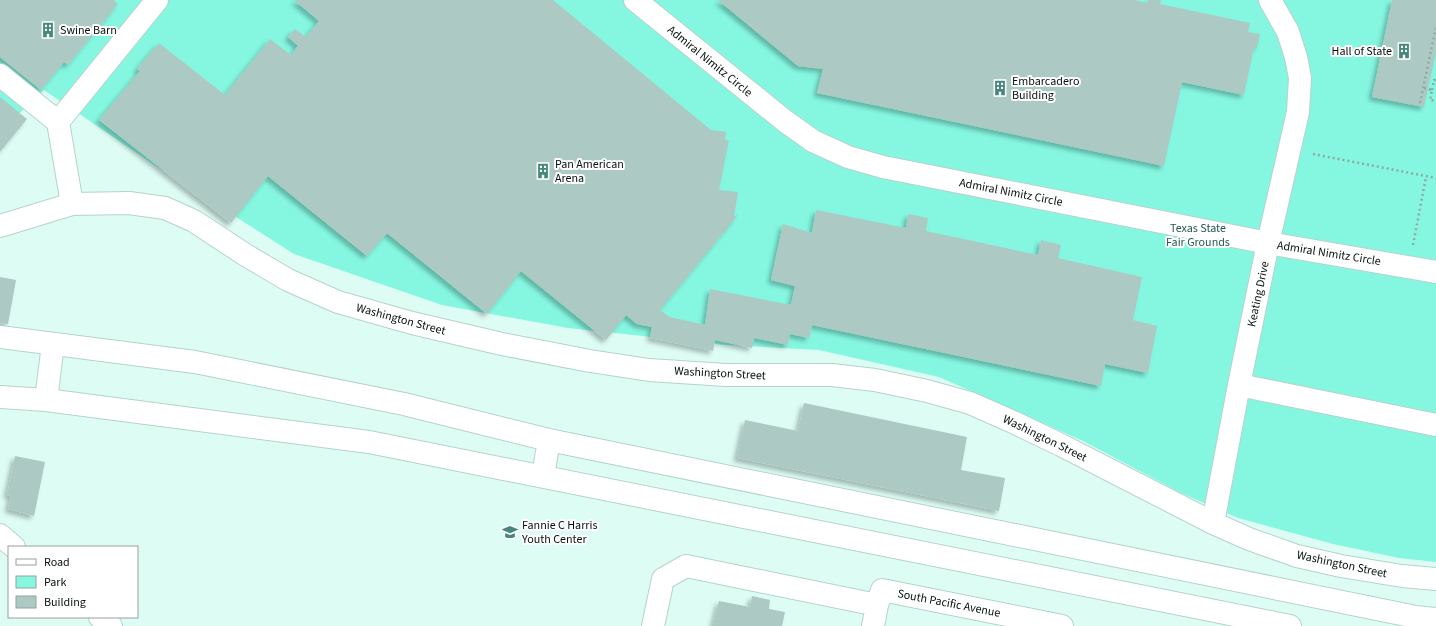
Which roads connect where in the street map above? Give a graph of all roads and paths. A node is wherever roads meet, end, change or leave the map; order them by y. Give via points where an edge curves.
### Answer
1 (157, 0) edge
2 (635, 0) edge
3 (1270, 0) edge
4 (1436, 27) edge
5 (0, 75) edge
6 (1436, 80) edge
7 (1423, 88) junction
8 (1432, 90) junction
9 (1420, 102) dead end
10 (1436, 102) edge
11 (58, 122) junction
12 (1290, 149) junction
13 (1426, 176) junction
14 (1436, 178) edge
15 (72, 204) junction
16 (0, 226) edge
17 (1268, 243) junction
18 (1409, 267) junction
19 (1436, 272) edge
20 (0, 337) edge
21 (53, 344) junction
22 (1239, 386) junction
23 (0, 398) edge
24 (46, 400) junction
25 (1436, 425) edge
26 (550, 440) junction
27 (544, 476) junction
28 (1214, 523) junction
29 (0, 535) edge
30 (13, 546) edge
31 (1436, 579) edge
32 (879, 597) junction
33 (101, 618) edge
34 (1436, 619) edge
35 (111, 626) edge
36 (653, 626) edge
37 (873, 626) edge
38 (1062, 626) edge
39 (1290, 626) edge

1 - 11 street
2 - 17 street, Admiral Nimitz Circle via 785,122 813,141 848,157 883,167
3 - 12 street, Keating Drive via 1288,32 1300,78 1298,112
4 - 7 path
5 - 11 street
6 - 8 path
7 - 8 path
7 - 9 path
8 - 10 path via 1430,100
11 - 15 street
12 - 13 path
12 - 17 street, Keating Drive
13 - 14 path
13 - 18 path
15 - 16 street, Washington Street
15 - 28 street, Washington Street via 129,203 165,208 194,221 288,280 338,302 502,344 649,370 726,375 832,376 875,380 970,403 1061,445
17 - 18 street, Admiral Nimitz Circle
17 - 22 street, Keating Drive
18 - 19 street, Admiral Nimitz Circle
20 - 21 street
21 - 24 street
21 - 26 street via 195,362 404,404
22 - 25 street
22 - 28 street, Keating Drive
23 - 24 street
24 - 27 street via 369,442
26 - 27 street
26 - 34 street via 1416,617
27 - 39 street
28 - 31 street, Washington Street via 1249,540 1297,556 1341,566
29 - 30 street
32 - 36 street, South Pacific Avenue via 686,566 663,579
32 - 37 street
32 - 38 street, South Pacific Avenue
33 - 35 street

